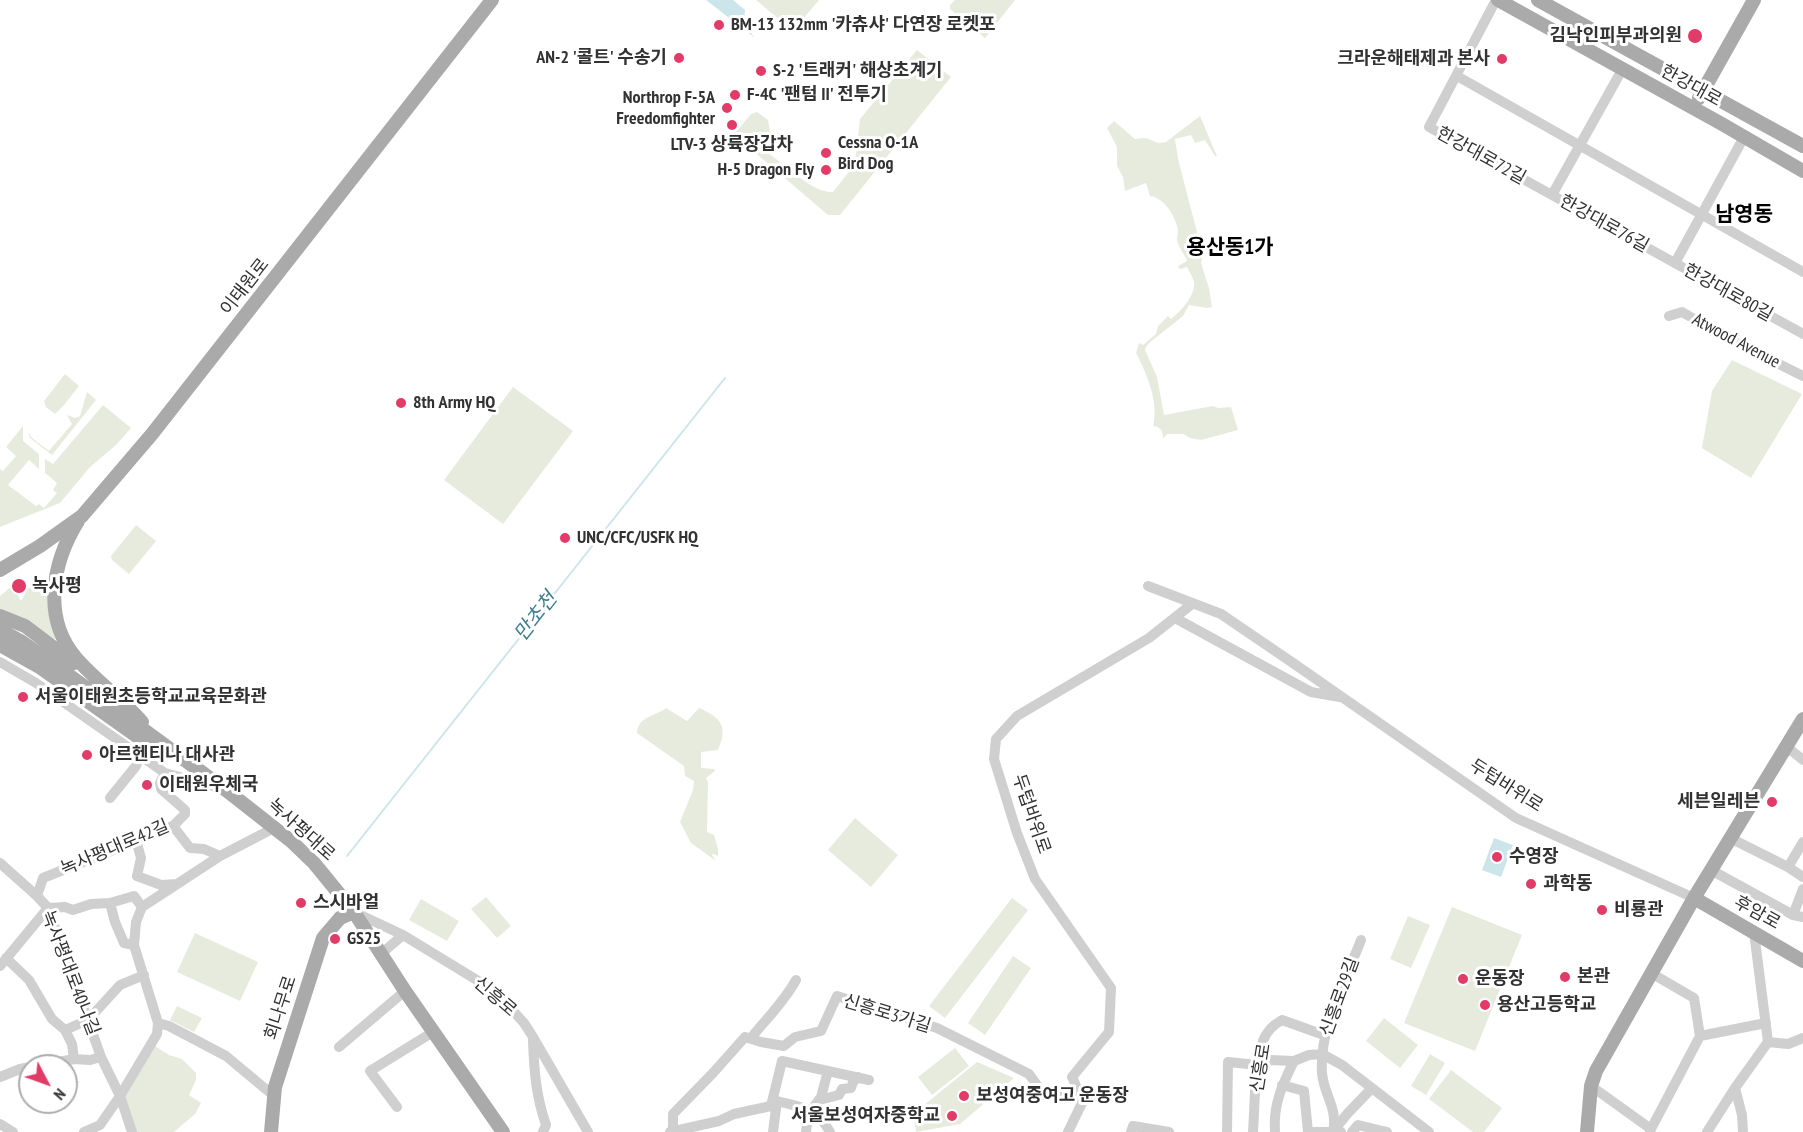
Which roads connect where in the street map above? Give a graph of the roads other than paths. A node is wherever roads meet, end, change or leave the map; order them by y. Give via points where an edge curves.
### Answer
1 (492, 0) edge
2 (1497, 0) edge
3 (1538, 0) edge
4 (1754, 0) edge
5 (1623, 68) junction
6 (1457, 76) junction
7 (1703, 91) junction
8 (1694, 108) junction
9 (1744, 137) junction
10 (1580, 145) junction
11 (1803, 146) edge
12 (1803, 171) edge
13 (1552, 195) junction
14 (1702, 215) junction
15 (1675, 263) junction
16 (1803, 272) edge
17 (1669, 316) dead end
18 (1802, 330) edge
19 (1803, 376) edge
20 (82, 516) junction
21 (0, 570) edge
22 (1148, 586) dead end
23 (1192, 604) junction
24 (0, 615) edge
25 (1175, 618) junction
26 (0, 630) edge
27 (0, 645) edge
28 (0, 662) edge
29 (1343, 698) junction
30 (127, 705) junction
31 (1803, 719) edge
32 (160, 741) junction
33 (1784, 750) junction
34 (140, 756) junction
35 (1803, 760) edge
36 (165, 772) junction
37 (226, 790) junction
38 (110, 798) dead end
39 (173, 825) junction
40 (274, 828) junction
41 (1730, 838) junction
42 (136, 840) junction
43 (1803, 842) edge
44 (220, 856) junction
45 (0, 862) edge
46 (1788, 867) junction
47 (1711, 870) junction
48 (1803, 877) edge
49 (177, 884) junction
50 (1803, 889) edge
51 (38, 896) junction
52 (1694, 898) junction
53 (110, 903) junction
54 (142, 907) junction
55 (48, 909) junction
56 (354, 912) junction
57 (1798, 916) edge
58 (1754, 932) junction
59 (403, 935) junction
60 (1361, 940) dead end
61 (134, 945) junction
62 (382, 953) junction
63 (1803, 961) edge
64 (3, 962) edge
65 (1651, 973) junction
66 (144, 975) junction
67 (796, 980) dead end
68 (405, 991) junction
69 (88, 1020) junction
70 (158, 1023) junction
71 (1766, 1023) junction
72 (65, 1030) junction
73 (433, 1032) junction
74 (1324, 1035) junction
75 (1700, 1036) junction
76 (533, 1037) junction
77 (751, 1038) junction
78 (1803, 1038) edge
79 (1768, 1042) junction
80 (784, 1046) junction
81 (339, 1047) dead end
82 (73, 1054) edge
83 (1322, 1054) junction
84 (101, 1058) junction
85 (78, 1059) edge
86 (782, 1061) junction
87 (1294, 1061) junction
88 (1258, 1065) junction
89 (18, 1070) edge
90 (828, 1071) junction
91 (0, 1077) edge
92 (1282, 1085) junction
93 (1591, 1086) junction
94 (1372, 1088) junction
95 (1735, 1088) junction
96 (120, 1096) junction
97 (274, 1096) junction
98 (819, 1100) junction
99 (1083, 1101) junction
100 (774, 1104) junction
101 (397, 1107) dead end
102 (812, 1111) junction
103 (0, 1124) edge
104 (719, 1126) edge
105 (1424, 1130) edge
106 (1651, 1130) edge
107 (671, 1131) edge
108 (13, 1132) edge
109 (84, 1132) edge
110 (132, 1132) edge
111 (271, 1132) edge
112 (503, 1132) edge
113 (543, 1132) edge
114 (588, 1132) edge
115 (773, 1132) edge
116 (806, 1132) edge
117 (830, 1132) edge
118 (1068, 1132) edge
119 (1131, 1132) edge
120 (1169, 1132) edge
121 (1227, 1132) edge
122 (1253, 1132) edge
123 (1275, 1132) edge
124 (1334, 1132) edge
125 (1341, 1132) edge
126 (1352, 1132) edge
127 (1387, 1132) edge
128 (1587, 1132) edge
129 (1707, 1132) edge
130 (1743, 1132) edge

1 - 20 main road, 이태원로 via 152,434
2 - 5 main road, 한강대로
2 - 6 street, 한강대로72길
3 - 7 main road, 한강대로
4 - 7 main road
5 - 8 main road, 한강대로
5 - 10 street, 한강대로76길
6 - 10 street
6 - 13 street, 한강대로72길 via 1429,127
7 - 8 main road
7 - 11 main road, 한강대로
8 - 9 main road, 한강대로
9 - 12 main road, 한강대로
9 - 14 street, 한강대로80길
10 - 13 street, 한강대로76길
10 - 14 street
13 - 15 street, 한강대로76길
14 - 15 street, 한강대로80길
14 - 16 street
15 - 18 street, 한강대로80길
17 - 19 street, Atwood Avenue via 1682,312
20 - 21 main road, 이태원로
20 - 30 main road via 59,560 54,593 57,622 77,659
22 - 23 street, 두텁바위로
23 - 25 street, 두텁바위로
23 - 29 street, 두텁바위로 via 1221,614
24 - 30 main road via 25,626
25 - 29 street via 1311,692
25 - 99 street, 두텁바위로 via 1149,638 1017,716 996,739 994,759 1035,879 1111,988 1109,1032 1072,1077
26 - 32 main road, 녹사평대로
27 - 32 main road via 41,668 138,737
28 - 34 street
29 - 52 street, 두텁바위로 via 1516,818
30 - 32 main road
31 - 33 main road
32 - 37 main road, 녹사평대로
33 - 35 street
33 - 41 main road
34 - 36 street
34 - 38 street
36 - 37 street
36 - 39 street, 녹사평대로42길 via 161,789 185,810
37 - 40 main road, 녹사평대로
39 - 42 street, 녹사평대로42길
39 - 44 street via 190,848
40 - 44 street
40 - 56 main road, 녹사평대로 via 314,863
41 - 46 street
41 - 47 main road
42 - 49 street via 141,858 137,876 161,885
42 - 51 street, 녹사평대로42길 via 43,878
43 - 46 street
44 - 49 street
45 - 51 street, 녹사평대로40나길
46 - 48 street
47 - 52 main road
47 - 57 street
49 - 54 street
50 - 57 street
51 - 55 street, 녹사평대로40나길
52 - 58 main road, 후암로
52 - 65 main road
53 - 54 street via 134,897
53 - 55 street via 73,910
53 - 61 street via 124,943
54 - 61 street
55 - 64 street
55 - 69 street, 녹사평대로40나길
56 - 59 street, 신흥로
56 - 62 main road, 녹사평대로
56 - 97 main road, 회나무로 via 340,918 323,938
58 - 63 main road, 후암로
58 - 71 street
59 - 62 street
59 - 76 street, 신흥로 via 485,985 505,1002
60 - 74 street, 신흥로29길
61 - 66 street
62 - 68 main road, 녹사평대로
64 - 72 street via 28,980 52,1018
65 - 75 street via 1694,998
65 - 93 main road
66 - 69 street via 120,985
66 - 70 street
67 - 77 street via 787,998
68 - 73 main road, 녹사평대로
68 - 81 street
69 - 72 street
69 - 84 street, 녹사평대로40나길
70 - 96 street via 156,1035
70 - 97 street via 226,1056
71 - 75 street
71 - 79 street
72 - 82 street
73 - 101 street via 370,1071
73 - 112 main road, 녹사평대로
74 - 83 street, 신흥로29길
74 - 88 street, 신흥로 via 1282,1020 1263,1040
75 - 106 street
76 - 113 street via 534,1075 546,1125
76 - 114 street, 신흥로
77 - 80 street
77 - 107 street via 745,1037 673,1114
78 - 79 street via 1788,1044
79 - 95 street
80 - 86 street
80 - 99 street, 신흥로3가길 via 795,1037 821,1031 837,996 937,1028 1029,1074 1044,1095 1067,1093
83 - 87 street, 신흥로
83 - 94 street
83 - 124 street, 신흥로29길 via 1322,1076 1335,1114
84 - 85 street
84 - 96 street, 녹사평대로40나길
86 - 90 street
86 - 100 street
87 - 88 street via 1270,1060
87 - 92 street, 신흥로
88 - 121 street via 1228,1062
88 - 122 street, 신흥로
89 - 91 street
90 - 98 street
90 - 98 street via 864,1079 842,1089 839,1095
92 - 123 street, 신흥로 via 1274,1114
92 - 124 street, 신흥로 via 1304,1091 1308,1132
93 - 106 street
93 - 128 main road
94 - 105 street
94 - 124 street
95 - 129 street
95 - 130 street
96 - 109 street via 100,1125
96 - 110 street, 녹사평대로40나길
97 - 111 main road, 회나무로
98 - 102 street
99 - 118 street
100 - 102 street
100 - 104 street via 734,1113
100 - 115 street
102 - 116 street
102 - 117 street via 823,1119
103 - 108 street
104 - 107 street
119 - 120 street via 1133,1126
124 - 125 street
126 - 127 street via 1358,1125

